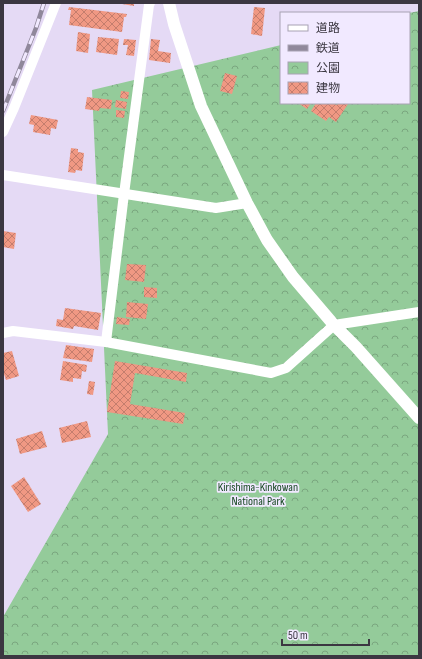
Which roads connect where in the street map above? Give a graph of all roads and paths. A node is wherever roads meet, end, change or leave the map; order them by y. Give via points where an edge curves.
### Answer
1 (56, 3) edge
2 (150, 3) edge
3 (170, 3) edge
4 (3, 132) edge
5 (3, 175) edge
6 (124, 194) junction
7 (247, 203) junction
8 (419, 312) edge
9 (334, 325) junction
10 (3, 333) edge
11 (106, 342) junction
12 (419, 418) edge

1 - 4 street
2 - 6 street
3 - 7 street via 174,24 201,106
5 - 6 street
6 - 7 street via 216,208
6 - 11 street
7 - 9 street via 288,271
8 - 9 street
9 - 11 street via 286,368 271,373
9 - 12 street
10 - 11 street via 13,331

